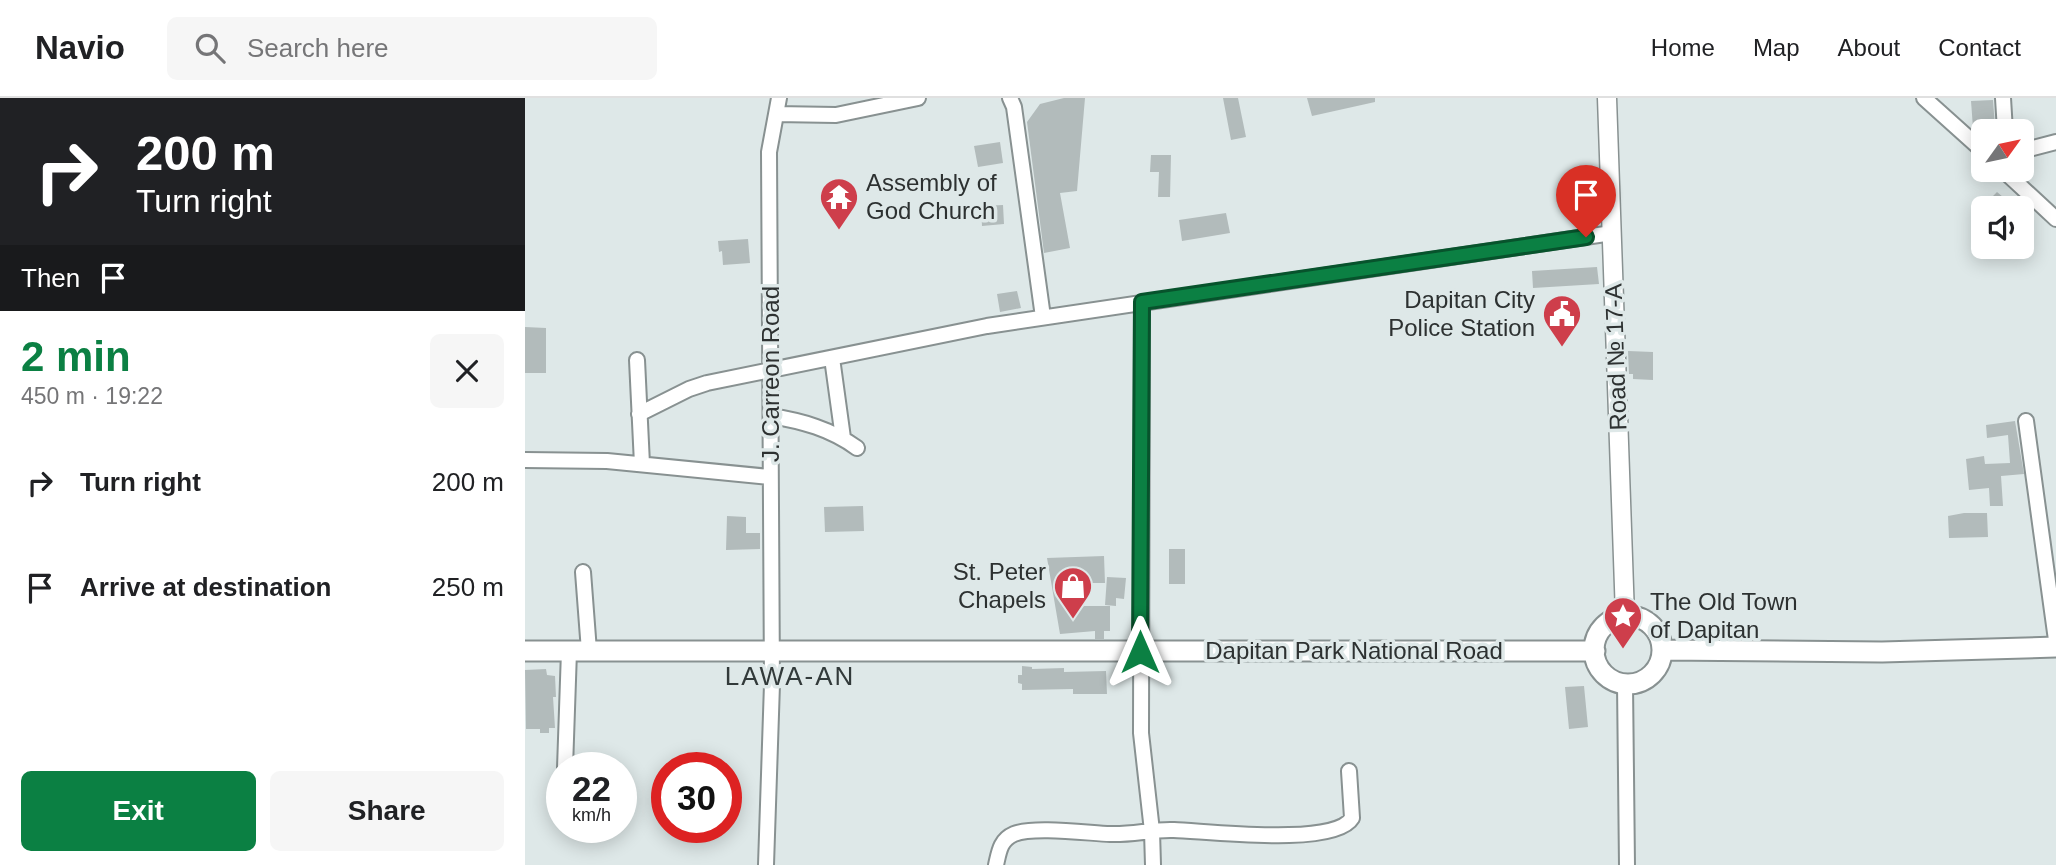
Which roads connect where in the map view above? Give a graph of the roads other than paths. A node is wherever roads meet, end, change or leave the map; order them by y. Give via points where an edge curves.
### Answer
1 (779, 98) edge
2 (918, 98) edge
3 (1010, 98) edge
4 (1607, 98) edge
5 (1924, 98) edge
6 (2003, 98) edge
7 (776, 114) junction
8 (2004, 119) edge
9 (1971, 140) edge
10 (2056, 142) edge
11 (2034, 148) edge
12 (2016, 182) edge
13 (2056, 219) edge
14 (1612, 233) junction
15 (1142, 302) junction
16 (1043, 317) junction
17 (832, 358) junction
18 (637, 360) dead end
19 (771, 371) junction
20 (639, 414) junction
21 (771, 416) junction
22 (2027, 421) dead end
23 (843, 438) junction
24 (857, 448) dead end
25 (525, 460) edge
26 (642, 464) junction
27 (771, 477) junction
28 (583, 572) dead end
29 (1625, 616) junction
30 (2056, 640) edge
31 (2056, 647) edge
32 (1662, 650) junction
33 (525, 651) edge
34 (579, 651) junction
35 (1595, 651) junction
36 (772, 652) junction
37 (1140, 652) junction
38 (1625, 684) junction
39 (567, 752) edge
40 (1349, 771) dead end
41 (1152, 831) junction
42 (766, 865) edge
43 (996, 865) edge
44 (1153, 865) edge
45 (1627, 865) edge

1 - 7 street, J. Carreon Road
2 - 7 street via 836,115
3 - 16 street
4 - 14 street, Road № 17-A
5 - 9 street
6 - 8 street
7 - 19 street, J. Carreon Road via 769,152
10 - 11 street
12 - 13 street
14 - 15 street
14 - 29 street, Road № 17-A
15 - 16 street
15 - 37 street
16 - 17 street
17 - 19 street
17 - 23 street
18 - 20 street
19 - 20 street via 689,388
19 - 21 street, J. Carreon Road
20 - 26 street
21 - 23 street via 804,422
21 - 27 street, J. Carreon Road
22 - 30 street
23 - 24 street
25 - 26 street
26 - 27 street
27 - 36 street, J. Carreon Road
28 - 34 street
29 - 32 main road via 1654,628
29 - 35 main road via 1601,630
31 - 32 main road via 1882,652
32 - 38 main road via 1654,672 1641,682
33 - 34 main road, Dapitan Park National Road
34 - 36 main road, Dapitan Park National Road
34 - 39 street
35 - 37 main road, Dapitan Park National Road
35 - 38 main road via 1604,673
36 - 37 main road, Dapitan Park National Road
36 - 42 street, J. Carreon Road
37 - 41 street via 1141,733
38 - 45 street
40 - 41 street via 1352,818 1342,828 1279,836
41 - 43 street via 1032,830 1012,835 1001,844
41 - 44 street

